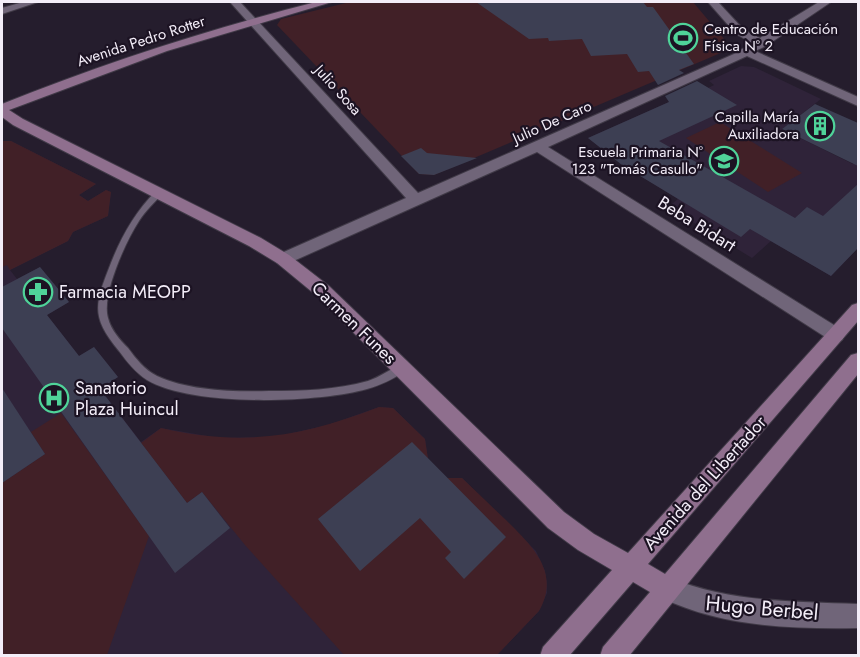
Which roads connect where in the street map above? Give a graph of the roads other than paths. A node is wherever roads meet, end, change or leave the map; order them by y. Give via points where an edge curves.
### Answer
1 (33, 2) edge
2 (235, 2) edge
3 (295, 2) edge
4 (327, 2) edge
5 (713, 2) edge
6 (826, 2) edge
7 (2, 11) edge
8 (250, 18) junction
9 (762, 44) junction
10 (747, 52) junction
11 (2, 97) edge
12 (858, 102) edge
13 (2, 110) edge
14 (537, 146) junction
15 (159, 193) junction
16 (416, 200) junction
17 (283, 259) junction
18 (858, 310) edge
19 (836, 335) junction
20 (858, 361) edge
21 (401, 369) junction
22 (630, 567) junction
23 (668, 589) junction
24 (858, 616) edge
25 (552, 656) edge
26 (612, 656) edge

1 - 7 street
2 - 8 street, Julio Sosa
3 - 8 main road, Avenida Pedro Rotter
4 - 8 main road, Avenida Pedro Rotter
5 - 9 street via 740,32
6 - 9 street, Julio De Caro
8 - 11 main road, Avenida Pedro Rotter via 105,58
8 - 13 main road, Avenida Pedro Rotter
8 - 16 street, Julio Sosa
9 - 10 street, Julio De Caro
10 - 12 street
10 - 14 street, Julio De Caro
13 - 15 main road, Carmen Funes via 18,123
14 - 16 street, Julio De Caro
14 - 19 street, Beba Bidart
15 - 17 main road, Carmen Funes
15 - 21 lane via 140,213 123,242 102,309 113,337 145,374 170,386 201,391 288,394 364,386
16 - 17 street, Julio De Caro
17 - 21 main road, Carmen Funes via 322,291
18 - 19 main road, Avenida del Libertador
19 - 22 main road, Avenida del Libertador
20 - 23 main road, Avenida del Libertador
21 - 22 main road, Carmen Funes via 556,520
22 - 23 main road, Carmen Funes
22 - 25 main road, Avenida del Libertador
23 - 24 street, Hugo Berbel via 692,601 723,608
23 - 26 main road, Avenida del Libertador

